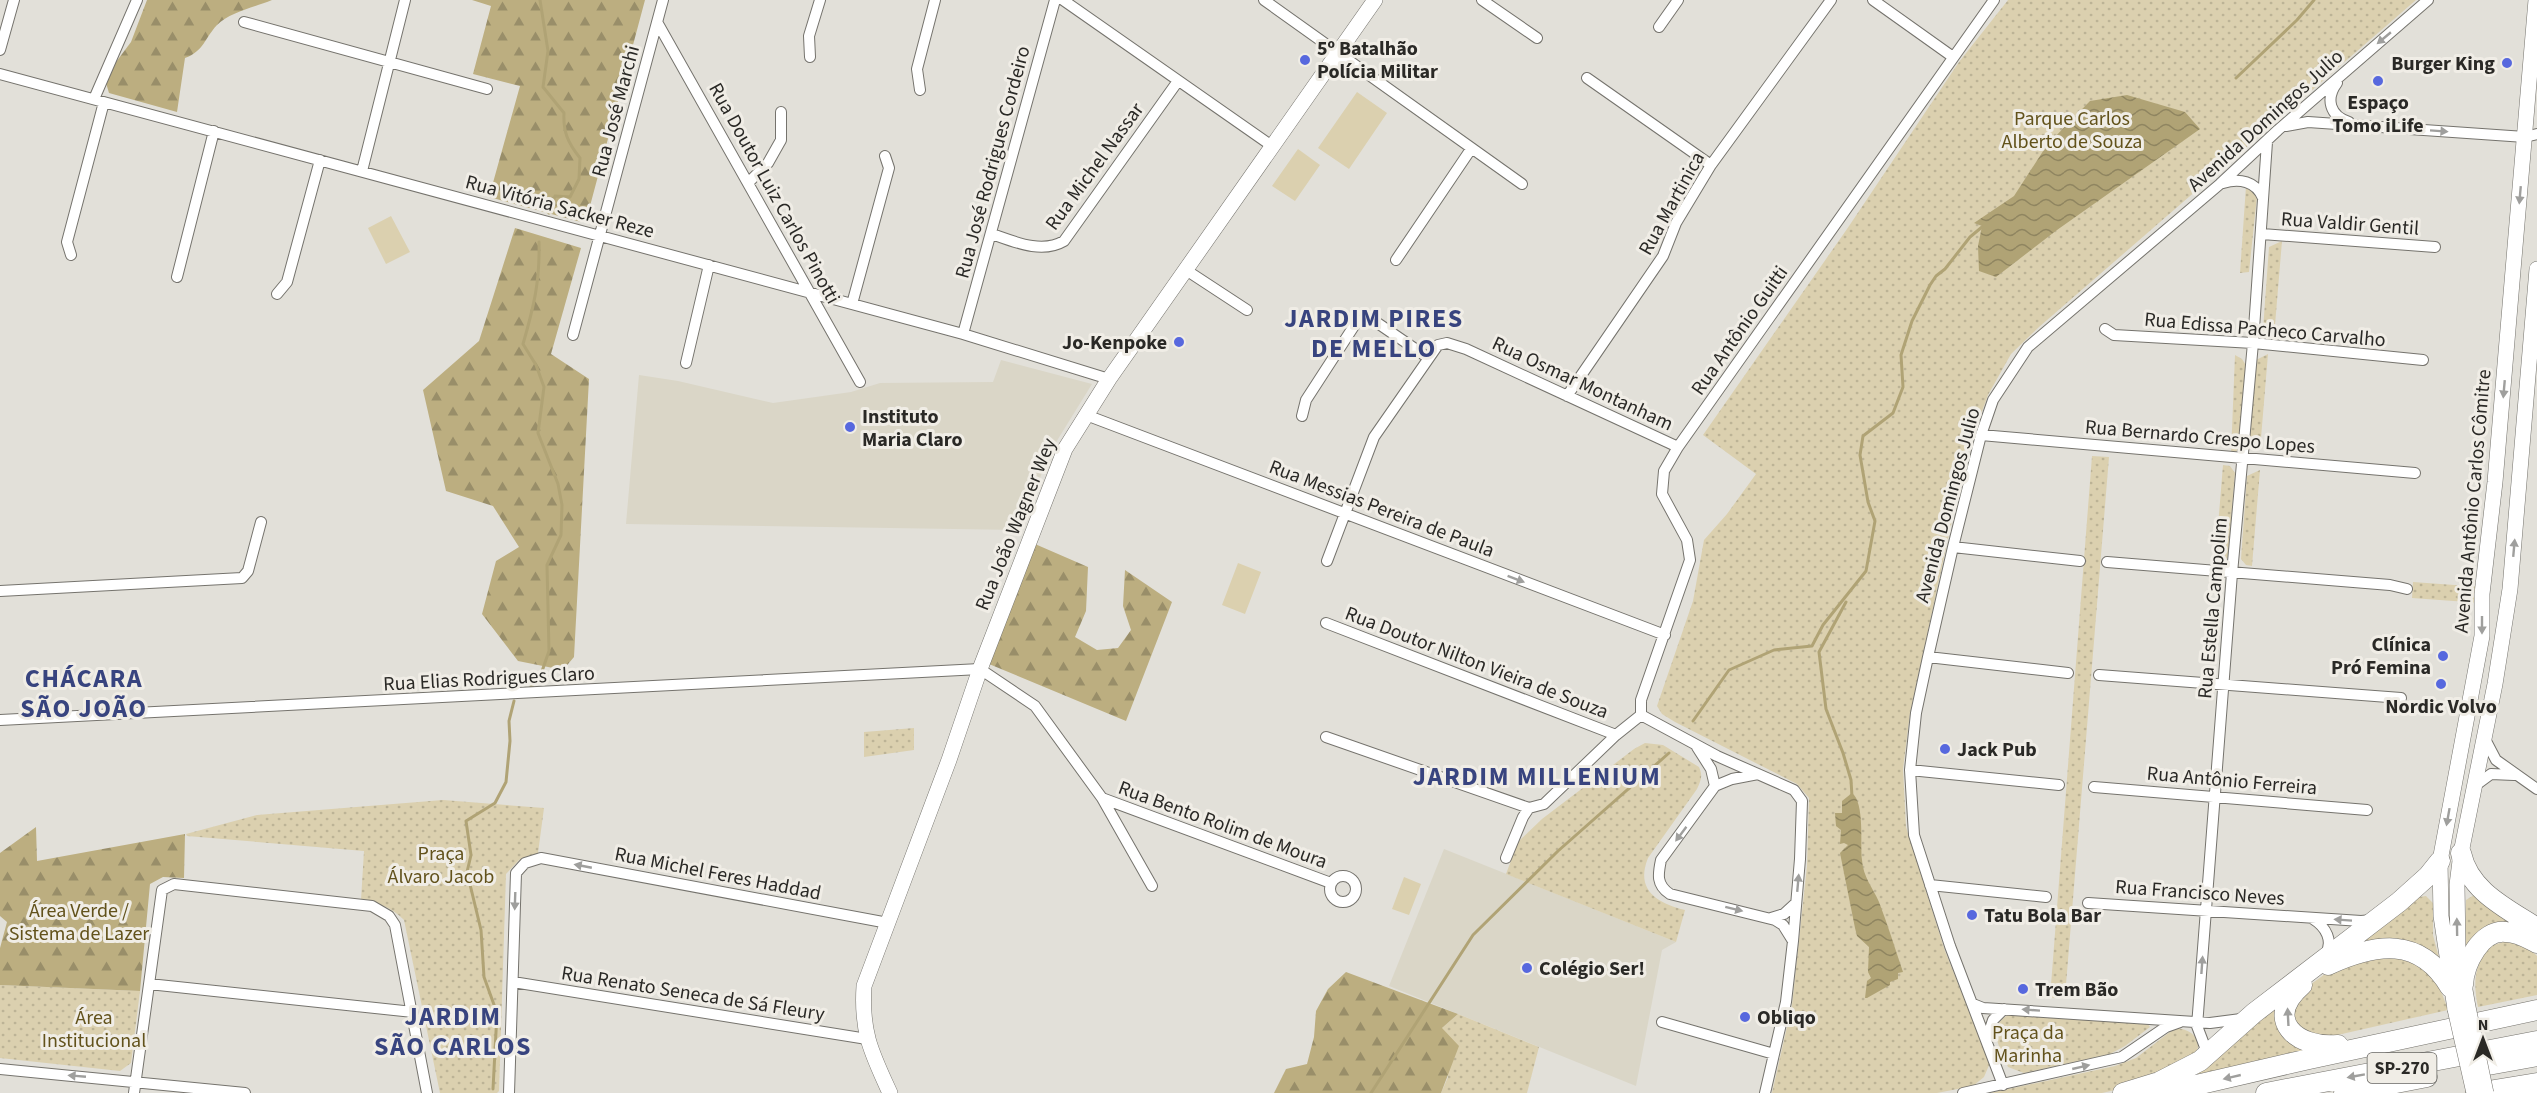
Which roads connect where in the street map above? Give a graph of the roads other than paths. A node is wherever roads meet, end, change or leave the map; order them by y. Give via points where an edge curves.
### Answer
1 (14, 0) edge
2 (137, 0) edge
3 (405, 0) edge
4 (663, 0) edge
5 (820, 0) edge
6 (935, 0) edge
7 (1055, 0) edge
8 (1063, 0) edge
9 (1264, 0) edge
10 (1375, 0) edge
11 (1482, 0) edge
12 (1678, 0) edge
13 (1831, 0) edge
14 (1873, 0) edge
15 (1994, 0) edge
16 (2428, 0) edge
17 (2536, 0) edge
18 (244, 22) dead end
19 (657, 22) junction
20 (1659, 27) dead end
21 (1537, 38) dead end
22 (0, 50) edge
23 (1338, 53) junction
24 (810, 57) dead end
25 (1953, 57) junction
26 (390, 62) junction
27 (2344, 73) junction
28 (0, 74) edge
29 (1587, 78) dead end
30 (1178, 81) junction
31 (487, 89) dead end
32 (920, 90) dead end
33 (99, 100) junction
34 (781, 112) dead end
35 (2373, 127) junction
36 (2278, 130) junction
37 (214, 131) junction
38 (2531, 136) edge
39 (2267, 142) junction
40 (1272, 146) junction
41 (1471, 149) junction
42 (885, 156) dead end
43 (320, 160) junction
44 (1711, 165) junction
45 (362, 171) junction
46 (748, 183) junction
47 (1522, 184) dead end
48 (2220, 184) junction
49 (2263, 199) junction
50 (992, 234) junction
51 (2262, 234) junction
52 (600, 236) junction
53 (2435, 247) dead end
54 (71, 255) dead end
55 (1396, 260) dead end
56 (710, 265) junction
57 (1186, 270) junction
58 (2537, 276) edge
59 (177, 277) dead end
60 (811, 292) junction
61 (278, 294) dead end
62 (852, 304) junction
63 (1247, 310) dead end
64 (2105, 329) dead end
65 (963, 334) junction
66 (573, 335) dead end
67 (2253, 343) junction
68 (1427, 357) junction
69 (2423, 360) dead end
70 (686, 363) dead end
71 (2533, 369) edge
72 (1109, 379) junction
73 (861, 382) dead end
74 (2537, 395) edge
75 (1567, 396) junction
76 (2525, 408) junction
77 (1086, 414) junction
78 (1302, 416) dead end
79 (1982, 435) junction
80 (1678, 447) junction
81 (2244, 458) junction
82 (2415, 473) dead end
83 (1344, 514) junction
84 (261, 522) dead end
85 (1953, 547) junction
86 (1327, 561) dead end
87 (2080, 561) dead end
88 (2107, 562) dead end
89 (2232, 573) junction
90 (2407, 589) dead end
91 (0, 591) edge
92 (1326, 623) dead end
93 (1665, 635) junction
94 (1928, 657) junction
95 (980, 669) junction
96 (2068, 673) dead end
97 (2099, 675) dead end
98 (2223, 684) junction
99 (2401, 698) dead end
100 (1641, 714) junction
101 (0, 720) edge
102 (1616, 735) junction
103 (1326, 737) dead end
104 (2484, 738) junction
105 (1695, 745) junction
106 (1910, 770) junction
107 (1758, 774) junction
108 (2514, 775) junction
109 (2059, 785) dead end
110 (2476, 785) junction
111 (1715, 786) junction
112 (2094, 787) dead end
113 (2537, 789) edge
114 (2214, 796) junction
115 (1102, 798) junction
116 (1529, 808) junction
117 (2367, 810) dead end
118 (2461, 853) junction
119 (1506, 858) dead end
120 (2440, 861) junction
121 (1331, 883) dead end
122 (1930, 885) junction
123 (1152, 886) dead end
124 (2046, 897) dead end
125 (1796, 903) junction
126 (2088, 903) dead end
127 (2206, 910) junction
128 (1771, 918) junction
129 (2310, 918) junction
130 (2377, 919) junction
131 (888, 923) junction
132 (2537, 928) edge
133 (1793, 941) junction
134 (2537, 943) edge
135 (2324, 958) junction
136 (513, 982) junction
137 (149, 984) junction
138 (2457, 986) junction
139 (2537, 1002) edge
140 (1973, 1004) junction
141 (2461, 1008) junction
142 (2004, 1009) junction
143 (2537, 1010) edge
144 (412, 1012) junction
145 (2254, 1013) junction
146 (2152, 1018) junction
147 (2197, 1020) junction
148 (1662, 1022) dead end
149 (2441, 1031) junction
150 (2413, 1037) junction
151 (2150, 1038) junction
152 (867, 1039) junction
153 (1987, 1041) junction
154 (2537, 1041) edge
155 (1774, 1054) junction
156 (2537, 1056) edge
157 (2200, 1061) junction
158 (0, 1069) edge
159 (135, 1081) junction
160 (2537, 1084) edge
161 (2003, 1085) junction
162 (134, 1093) edge
163 (245, 1093) edge
164 (427, 1093) edge
165 (509, 1093) edge
166 (890, 1093) edge
167 (1766, 1093) edge
168 (1964, 1093) edge
169 (2123, 1093) edge
170 (2162, 1093) edge
171 (2266, 1093) edge
172 (2344, 1093) edge
173 (2475, 1093) edge
174 (2486, 1093) edge
175 (2508, 1093) edge

1 - 22 street
2 - 33 street
3 - 26 street
4 - 19 street, Rua José Marchi
5 - 24 street via 809,36
6 - 32 street via 917,69
7 - 50 street, Rua José Rodrigues Cordeiro
8 - 30 street
9 - 23 street
10 - 23 main road, Rua João Wagner Wey
11 - 21 street
12 - 20 street
13 - 44 street, Rua Martinica
14 - 25 street
15 - 25 street, Rua Antônio Guitti
16 -> 27 street, Avenida Domingos Julio
17 - 38 main road, Avenida Antônio Carlos Cômitre
18 - 26 street
19 - 46 street, Rua Doutor Luiz Carlos Pinotti
19 - 52 street, Rua José Marchi
23 - 40 main road, Rua João Wagner Wey
23 - 41 street
25 - 80 street, Rua Antônio Guitti
26 - 31 street
26 - 45 street
27 - 35 street via 2330,96 2333,112 2346,121
27 - 36 street, Avenida Domingos Julio
28 - 33 street, Rua Vitória Sacker Reze
29 - 44 street
30 - 40 street
30 - 50 street, Rua Michel Nassar via 1064,241 1043,248
33 - 37 street, Rua Vitória Sacker Reze
33 - 54 street via 67,242
34 - 46 street via 781,140 768,163
35 - 36 street via 2299,122
35 -> 38 street
36 - 39 street, Avenida Domingos Julio
37 - 43 street, Rua Vitória Sacker Reze
37 - 59 street
38 -> 120 main road, Avenida Antônio Carlos Cômitre via 2482,594 2482,636
39 - 48 street, Avenida Domingos Julio
39 - 49 street, Rua Estella Campolim
40 - 57 main road, Rua João Wagner Wey
41 - 47 street
41 - 55 street
42 - 62 street via 889,168
43 - 45 street, Rua Vitória Sacker Reze
43 - 61 street via 287,282
44 - 75 street, Rua Martinica via 1676,223 1663,256
45 - 52 street, Rua Vitória Sacker Reze
46 - 60 street, Rua Doutor Luiz Carlos Pinotti
48 - 49 street via 2245,182 2257,188
48 - 79 street, Avenida Domingos Julio via 2028,347 1994,400
49 - 51 street, Rua Estella Campolim
50 - 65 street, Rua José Rodrigues Cordeiro
51 - 53 street, Rua Valdir Gentil
51 - 67 street, Rua Estella Campolim
52 - 56 street, Rua Vitória Sacker Reze
52 - 66 street, Rua José Marchi
56 - 60 street, Rua Vitória Sacker Reze
56 - 70 street
57 - 63 street
57 - 72 main road, Rua João Wagner Wey
58 - 71 main road, Avenida Antônio Carlos Cômitre
60 - 62 street, Rua Vitória Sacker Reze
60 - 73 street, Rua Doutor Luiz Carlos Pinotti
62 - 65 street, Rua Vitória Sacker Reze
64 - 67 street, Rua Edissa Pacheco Carvalho via 2114,335
65 - 72 street, Rua Vitória Sacker Reze
67 - 69 street, Rua Edissa Pacheco Carvalho
67 - 81 street, Rua Estella Campolim
68 - 75 street, Rua Osmar Montanham via 1438,345 1447,343
68 - 78 street via 1376,322 1359,321 1306,400
68 - 83 street via 1374,437
71 - 76 main road, Avenida Antônio Carlos Cômitre
72 - 77 main road, Rua João Wagner Wey
74 - 76 street
75 - 80 street, Rua Osmar Montanham
104 -> 76 main road, Avenida Antônio Carlos Cômitre via 2510,589
77 - 83 street, Rua Messias Pereira de Paula
77 - 95 main road, Rua João Wagner Wey via 1065,449
79 - 81 street, Rua Bernardo Crespo Lopes
79 - 85 street, Avenida Domingos Julio
80 - 93 street, Rua Antônio Guitti via 1664,471 1662,494 1687,540 1690,560
81 - 82 street, Rua Bernardo Crespo Lopes
81 - 89 street, Rua Estella Campolim
83 - 86 street
83 -> 93 street, Rua Messias Pereira de Paula
84 - 91 street via 248,571 242,578
85 - 87 street
85 - 94 street, Avenida Domingos Julio
88 - 89 street
89 - 90 street
89 - 98 street, Rua Estella Campolim
92 - 102 street, Rua Doutor Nilton Vieira de Souza
93 - 100 street, Rua Antônio Guitti via 1641,700
94 - 96 street
94 - 106 street, Avenida Domingos Julio via 1916,713
95 - 101 street, Rua Elias Rodrigues Claro
95 - 115 street via 1035,705
95 - 131 main road, Rua João Wagner Wey
97 - 98 street
98 - 99 street
98 - 114 street, Rua Estella Campolim
100 - 102 street
100 - 105 street
102 - 116 street via 1544,804
103 - 116 street
104 - 108 street via 2496,760
104 - 110 main road, Avenida Antônio Carlos Cômitre
105 - 107 street
105 - 111 street via 1711,769
106 - 109 street
106 - 122 street, Avenida Domingos Julio via 1914,836
107 - 111 street
125 -> 107 street via 1802,801 1794,790
108 - 110 street via 2491,774
108 - 113 street
110 - 118 main road, Avenida Antônio Carlos Cômitre
111 -> 128 street via 1662,860 1659,882 1670,894
112 - 114 street, Rua Antônio Ferreira
114 - 117 street, Rua Antônio Ferreira
114 - 127 street, Rua Estella Campolim
115 - 121 street, Rua Bento Rolim de Moura
115 - 123 street
116 - 119 street
118 - 132 highway via 2465,870 2474,883
138 -> 118 main road, Avenida Antônio Carlos Cômitre via 2457,885
120 - 130 highway via 2418,886
120 - 138 main road, Avenida Antônio Carlos Cômitre via 2441,916
122 - 124 street
122 - 140 street, Avenida Domingos Julio
125 - 128 street via 1784,914
125 - 133 street
126 - 127 street, Rua Francisco Neves
127 - 129 street, Rua Francisco Neves
147 -> 127 street, Rua Estella Campolim
128 - 133 street via 1780,923
130 -> 129 street, Rua Francisco Neves
129 - 135 street, Rua Francisco Neves via 2324,926 2329,948
130 - 135 highway
131 -> 136 street, Rua Michel Feres Haddad via 541,858 525,863 516,873
131 - 152 main road, Rua João Wagner Wey via 864,987 862,1015
133 - 155 street via 1786,1002
134 - 138 highway via 2504,931 2486,938
135 - 145 highway
136 - 152 street, Rua Renato Seneca de Sá Fleury
136 - 165 street
137 - 144 street
137 - 144 street via 162,890 174,884 372,906 396,925
137 - 159 street
138 - 141 main road, Avenida Antônio Carlos Cômitre
150 -> 138 highway via 2325,1046 2307,1043 2292,1034 2287,1024 2288,1003 2294,992 2328,965 2346,956 2387,948 2407,950 2426,958
139 - 149 highway
140 - 142 street
140 - 153 street, Avenida Domingos Julio
141 - 173 main road, bridge
141 - 174 main road, bridge
146 -> 142 street
142 - 153 street via 1993,1020
143 - 149 highway, SP-270
144 - 164 street
145 - 147 street via 2224,1023
145 - 157 highway
146 - 147 street
146 - 151 street via 2159,1025
147 - 151 street via 2173,1024
147 - 157 street, Rua Estella Campolim via 2205,1047
148 - 155 street
149 - 150 highway, SP-270
150 -> 170 highway, SP-270
161 -> 151 street via 2122,1057
152 - 166 main road, Rua João Wagner Wey
153 - 161 street, Avenida Domingos Julio
154 -> 171 highway, SP-270
155 - 167 street
156 - 172 highway, SP-270
157 - 169 highway via 2159,1082
159 -> 158 street
159 - 162 street
159 - 163 street
160 - 173 highway
160 - 175 highway
161 - 168 street

